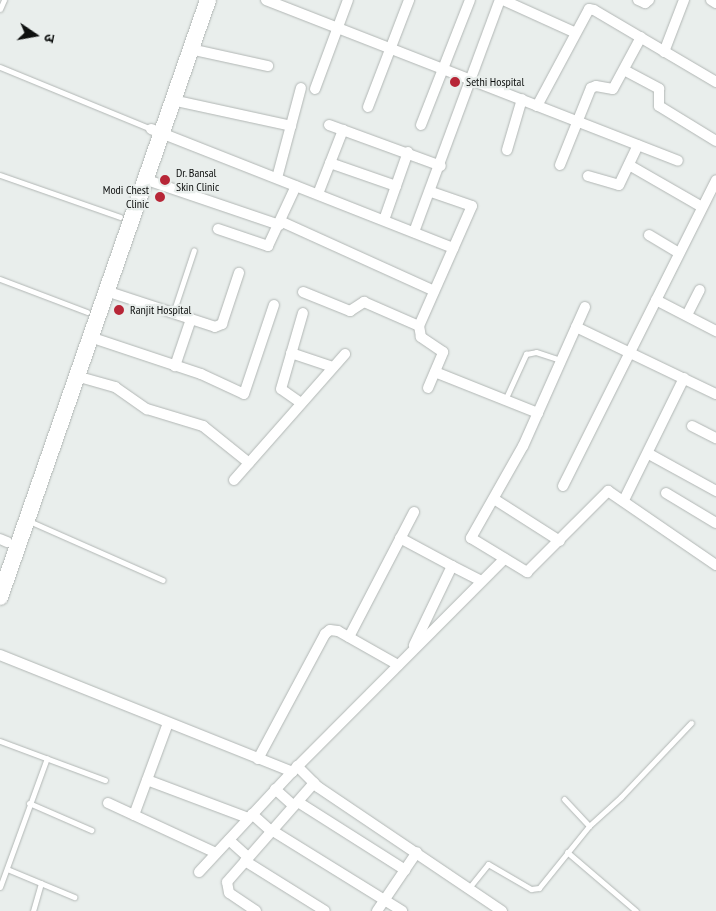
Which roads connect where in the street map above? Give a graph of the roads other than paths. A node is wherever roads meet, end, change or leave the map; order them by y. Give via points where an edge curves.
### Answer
1 (4, 0) edge
2 (196, 0) edge
3 (208, 0) edge
4 (266, 0) edge
5 (348, 0) edge
6 (409, 0) edge
7 (470, 0) edge
8 (501, 0) edge
9 (638, 0) edge
10 (649, 0) edge
11 (684, 0) edge
12 (711, 0) edge
13 (716, 3) edge
14 (589, 5) edge
15 (0, 9) edge
16 (338, 28) junction
17 (574, 32) junction
18 (641, 37) junction
19 (190, 49) junction
20 (392, 49) junction
21 (664, 52) junction
22 (268, 66) dead end
23 (0, 67) edge
24 (442, 68) junction
25 (624, 70) junction
26 (470, 78) junction
27 (716, 82) edge
28 (301, 88) dead end
29 (315, 89) dead end
30 (522, 99) junction
31 (172, 100) junction
32 (537, 106) junction
33 (368, 107) dead end
34 (576, 121) junction
35 (329, 125) dead end
36 (421, 125) dead end
37 (291, 126) junction
38 (343, 130) junction
39 (156, 132) junction
40 (716, 141) edge
41 (638, 145) junction
42 (507, 150) dead end
43 (408, 152) junction
44 (678, 161) dead end
45 (330, 163) junction
46 (560, 165) dead end
47 (629, 165) junction
48 (441, 166) junction
49 (0, 175) edge
50 (588, 176) dead end
51 (144, 178) junction
52 (277, 178) junction
53 (716, 180) edge
54 (296, 186) junction
55 (396, 186) junction
56 (430, 192) junction
57 (318, 194) junction
58 (702, 207) junction
59 (120, 217) junction
60 (384, 220) junction
61 (279, 223) junction
62 (218, 229) dead end
63 (414, 232) junction
64 (649, 236) dead end
65 (453, 248) junction
66 (194, 250) dead end
67 (679, 253) junction
68 (239, 273) dead end
69 (0, 279) edge
70 (700, 290) dead end
71 (106, 291) junction
72 (434, 291) junction
73 (303, 292) dead end
74 (656, 300) junction
75 (274, 305) dead end
76 (585, 306) dead end
77 (87, 312) junction
78 (304, 313) dead end
79 (173, 314) junction
80 (687, 315) junction
81 (191, 319) junction
82 (419, 326) junction
83 (576, 327) junction
84 (716, 331) edge
85 (90, 337) junction
86 (629, 352) junction
87 (291, 353) junction
88 (345, 354) dead end
89 (561, 360) junction
90 (175, 366) junction
91 (333, 367) junction
92 (436, 372) junction
93 (76, 376) junction
94 (684, 378) junction
95 (428, 388) dead end
96 (716, 394) edge
97 (505, 400) junction
98 (301, 403) junction
99 (538, 413) junction
100 (692, 426) dead end
101 (716, 438) edge
102 (649, 454) junction
103 (249, 463) junction
104 (234, 480) dead end
105 (563, 486) dead end
106 (716, 491) edge
107 (666, 494) dead end
108 (494, 499) junction
109 (624, 500) junction
110 (414, 512) dead end
111 (26, 520) junction
112 (716, 523) edge
113 (400, 538) junction
114 (4, 541) edge
115 (560, 541) junction
116 (504, 559) junction
117 (0, 564) edge
118 (716, 565) edge
119 (452, 566) junction
120 (163, 580) dead end
121 (481, 581) junction
122 (0, 598) edge
123 (349, 637) junction
124 (410, 653) junction
125 (0, 655) edge
126 (398, 665) junction
127 (168, 723) junction
128 (691, 723) dead end
129 (0, 742) edge
130 (47, 758) junction
131 (258, 758) junction
132 (294, 769) junction
133 (105, 780) dead end
134 (147, 780) junction
135 (314, 783) junction
136 (275, 789) junction
137 (564, 799) dead end
138 (29, 803) junction
139 (108, 803) dead end
140 (296, 804) junction
141 (134, 815) junction
142 (250, 816) junction
143 (589, 826) junction
144 (91, 830) dead end
145 (273, 831) junction
146 (228, 840) junction
147 (417, 852) junction
148 (567, 852) junction
149 (216, 853) junction
150 (247, 859) junction
151 (7, 869) junction
152 (405, 870) junction
153 (199, 872) dead end
154 (41, 883) junction
155 (0, 887) edge
156 (468, 889) junction
157 (74, 897) dead end
158 (385, 900) junction
159 (33, 911) edge
160 (256, 911) edge
161 (325, 911) edge
162 (377, 911) edge
163 (402, 911) edge
164 (502, 911) edge
165 (636, 911) edge

1 - 15 lane
2 - 39 highway
3 - 19 highway
4 - 16 street
5 - 16 street
6 - 20 street
7 - 24 street
8 - 17 street
8 - 26 street
9 - 10 street via 645,3
11 - 21 street
12 - 13 street
14 - 17 street
14 - 18 street
16 - 20 street
16 - 29 street
17 - 32 street
18 - 21 street
18 - 25 street
19 - 22 street
19 - 31 highway
20 - 24 street
20 - 33 street
21 - 27 street
23 - 39 lane
24 - 26 street
24 - 36 street
25 - 34 street via 611,91 596,86 591,88
25 - 40 street via 659,89 659,106
26 - 30 street
26 - 48 street
28 - 37 street
30 - 32 street
30 - 42 street
31 - 37 street
31 - 39 highway
32 - 34 street
34 - 41 street
34 - 46 street
35 - 38 street
37 - 52 street
38 - 43 street
38 - 45 street
39 - 51 highway
39 - 52 street
39 - 59 highway
41 - 44 street
41 - 47 street
43 - 48 street
43 - 55 street
45 - 55 street
45 - 57 street
47 - 50 street via 619,185
47 - 58 street
48 - 56 street
49 - 59 lane
51 - 61 street
51 - 71 highway
52 - 54 street
53 - 58 street
54 - 57 street
54 - 61 street
55 - 60 street
56 - 63 street
56 - 65 street via 472,206
57 - 60 street
58 - 67 street
59 - 77 highway
60 - 63 street
61 - 62 street via 268,246
61 - 72 street
63 - 65 street
64 - 67 street
65 - 72 street
66 - 79 lane
67 - 74 street
68 - 81 street via 222,324 215,327
69 - 77 lane
70 - 80 street
71 - 79 street
71 - 85 highway
72 - 82 street
73 - 82 street via 347,311 364,302
74 - 80 street
74 - 86 street
75 - 90 street via 246,393
76 - 83 street
77 - 114 highway
78 - 87 street
79 - 81 street
80 - 84 street
81 - 90 street
82 - 92 street via 421,337 442,352
83 - 86 street
83 - 89 street
85 - 90 street
85 - 93 highway
86 - 94 street
86 - 105 street
87 - 91 street
87 - 98 street via 280,390
88 - 91 street
89 - 97 lane via 536,352 526,354
89 - 99 street
91 - 98 street
92 - 95 street
92 - 97 street
93 - 103 street via 115,387 147,409 203,426
93 - 111 highway
94 - 96 street
94 - 102 street
97 - 99 street
98 - 103 street
99 - 108 street
100 - 101 street
102 - 106 street
102 - 109 street
103 - 104 street
107 - 112 street
108 - 115 street
108 - 116 street via 471,538
109 - 115 street via 613,492 604,492
109 - 118 street
110 - 113 street
111 - 120 lane
111 - 122 highway
113 - 119 street
113 - 123 street
114 - 117 highway
115 - 116 street via 526,572
116 - 121 street
119 - 121 street
119 - 124 street
121 - 124 street
123 - 126 street
123 - 131 street via 330,630 325,634
124 - 126 street
125 - 127 street
126 - 132 street
127 - 131 street
127 - 134 street
128 - 143 lane
129 - 130 lane
130 - 133 lane
130 - 138 lane
131 - 132 street
132 - 135 street
132 - 136 street
134 - 141 street
134 - 142 street
135 - 140 street
135 - 147 street
136 - 140 street
136 - 142 street
137 - 143 lane
138 - 144 lane
138 - 151 lane
139 - 141 street
140 - 145 street
140 - 152 street
141 - 149 street
142 - 145 street
142 - 146 street
143 - 148 lane
145 - 150 street
145 - 158 street
146 - 149 street
146 - 150 street
147 - 152 street
147 - 156 street
148 - 156 lane via 535,889 488,864
148 - 165 lane
149 - 153 street
150 - 160 street via 226,888
150 - 161 street
151 - 154 lane
151 - 155 lane
152 - 158 street
154 - 157 lane
154 - 159 lane
156 - 164 street
158 - 162 street
158 - 163 street

